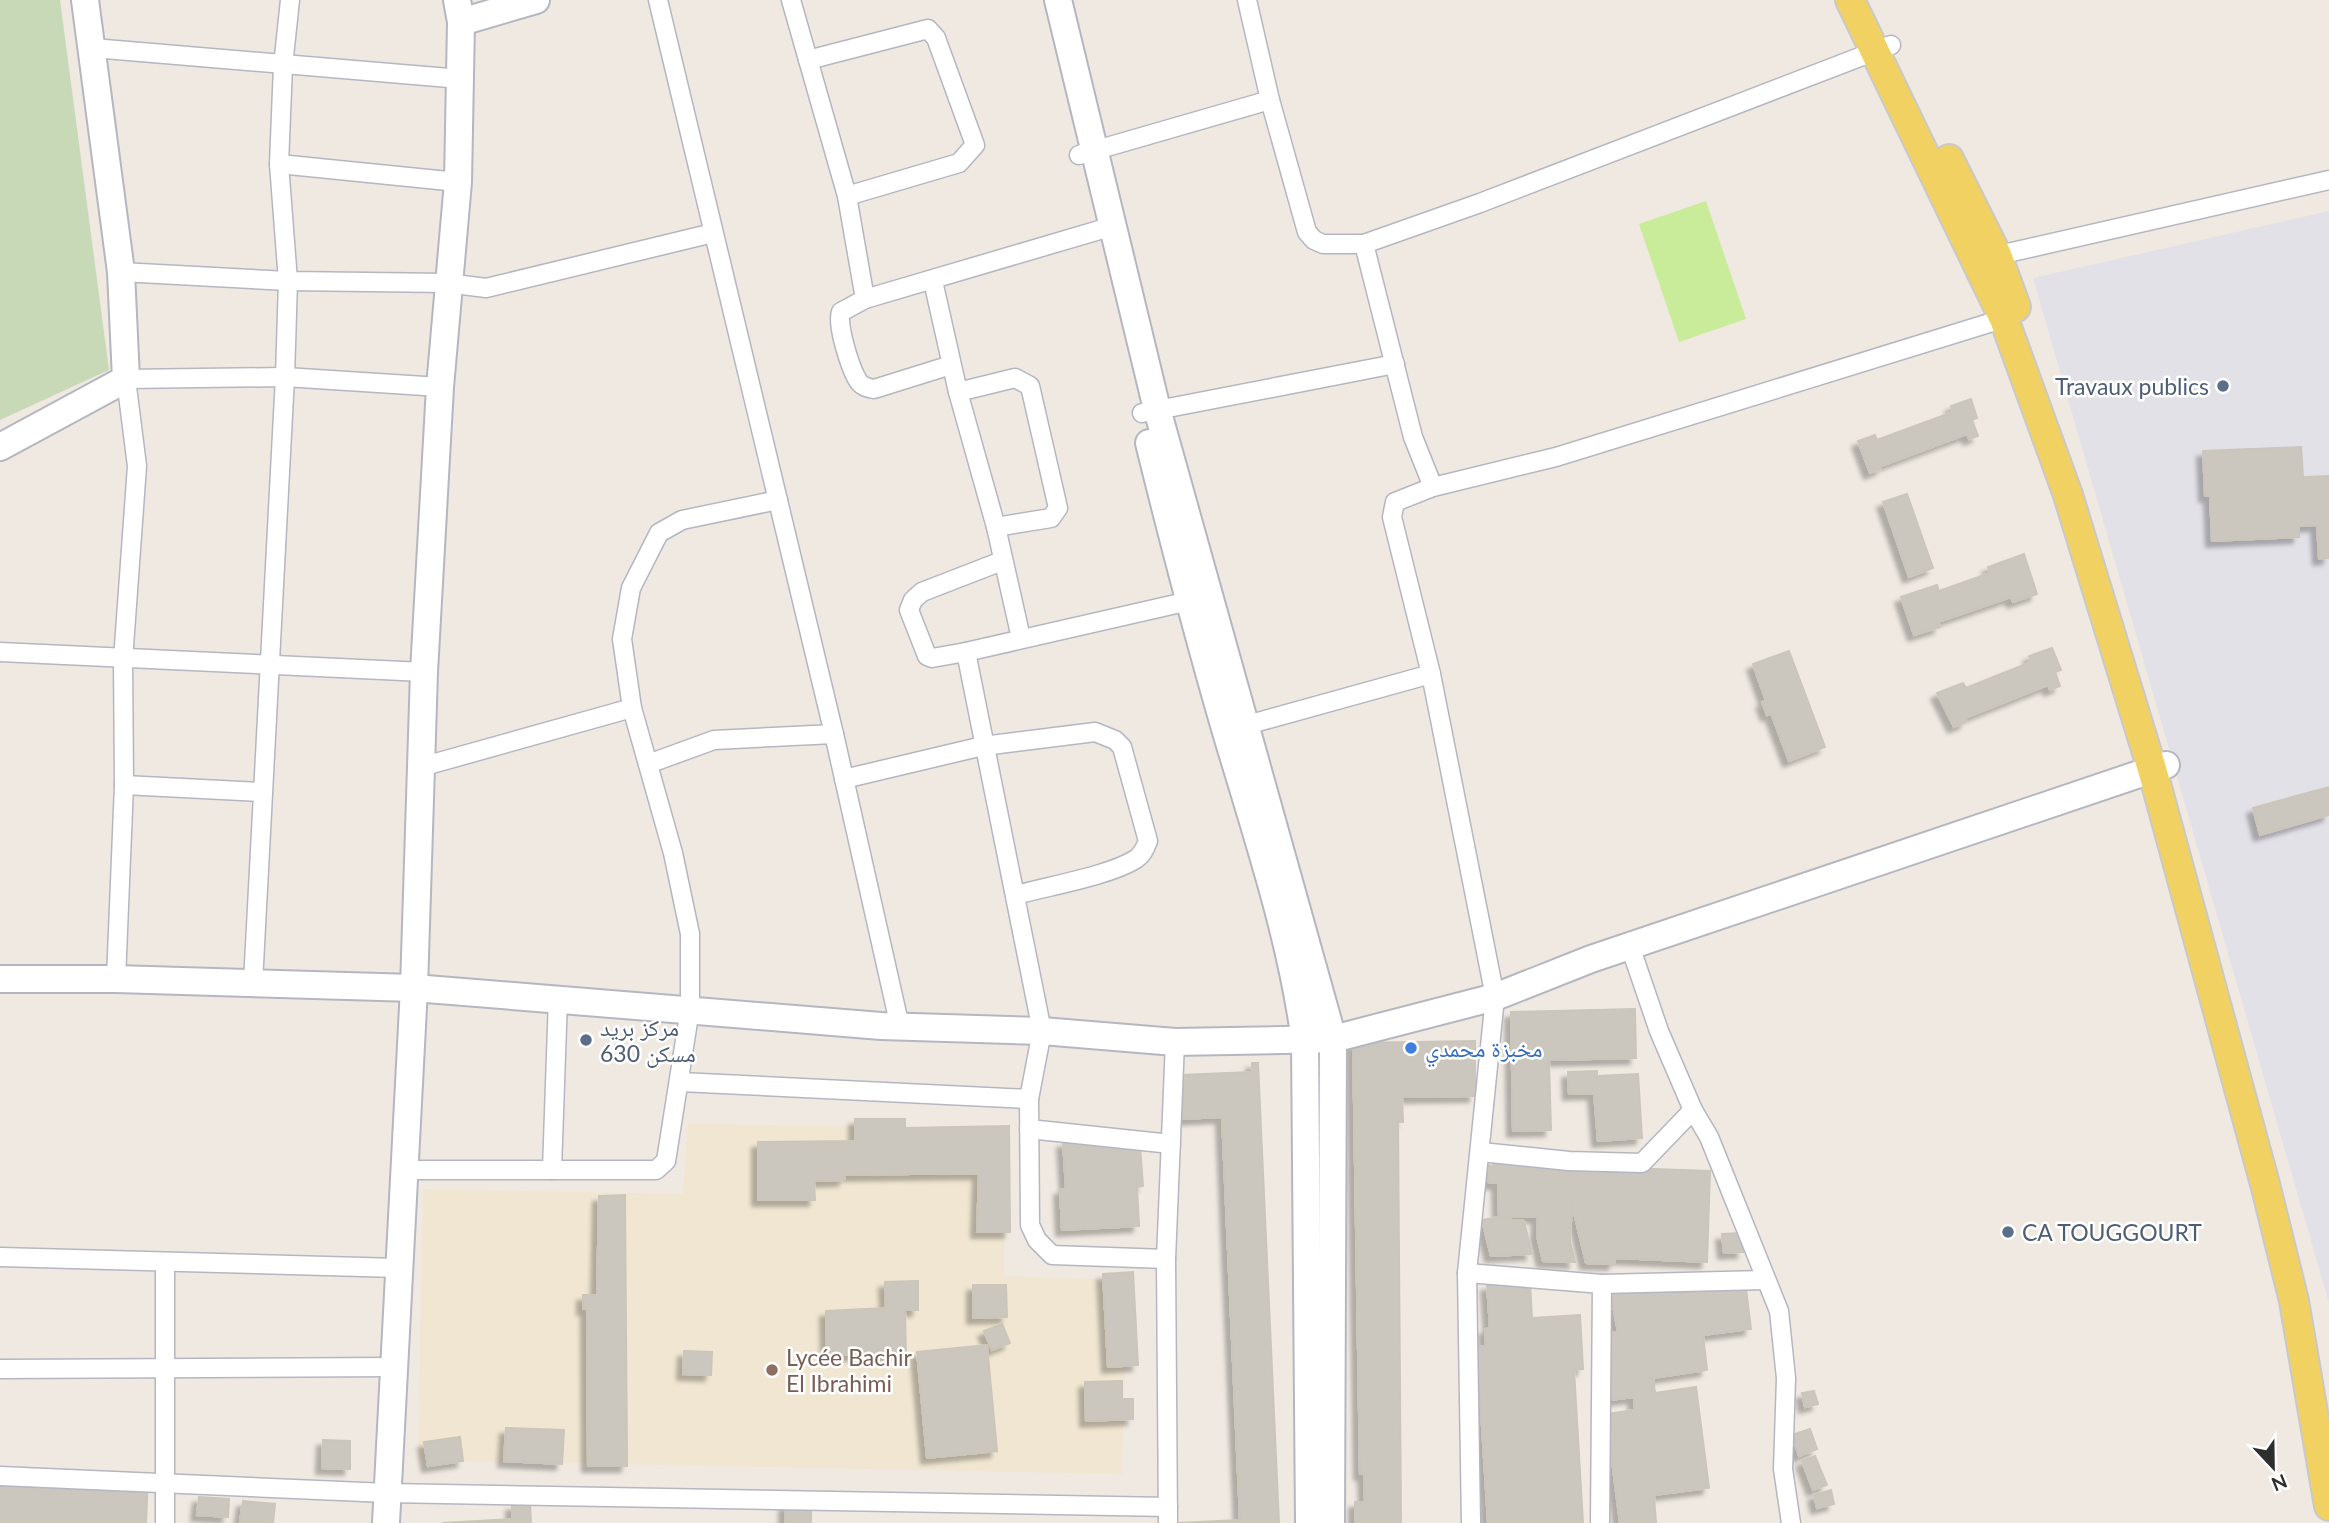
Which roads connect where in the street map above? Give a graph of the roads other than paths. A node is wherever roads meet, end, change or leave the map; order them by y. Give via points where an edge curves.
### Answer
1 (85, 0) edge
2 (290, 0) edge
3 (536, 0) edge
4 (658, 0) edge
5 (791, 0) edge
6 (1040, 0) edge
7 (1058, 0) edge
8 (1247, 0) edge
9 (1850, 0) edge
10 (1870, 0) edge
11 (459, 11) edge
12 (93, 48) junction
13 (1883, 48) junction
14 (808, 60) junction
15 (283, 66) junction
16 (461, 79) junction
17 (1270, 100) junction
18 (1086, 153) junction
19 (279, 164) junction
20 (2329, 180) edge
21 (458, 182) junction
22 (847, 196) junction
23 (1105, 228) junction
24 (713, 233) junction
25 (1364, 244) junction
26 (1987, 257) junction
27 (121, 272) junction
28 (288, 281) junction
29 (933, 281) junction
30 (447, 283) junction
31 (865, 299) junction
32 (2011, 316) junction
33 (1395, 364) junction
34 (951, 365) junction
35 (285, 377) junction
36 (126, 379) junction
37 (440, 387) junction
38 (958, 392) junction
39 (1150, 411) junction
40 (0, 447) edge
41 (1433, 488) junction
42 (778, 500) junction
43 (996, 527) junction
44 (1002, 561) junction
45 (1200, 599) junction
46 (1021, 638) junction
47 (0, 652) edge
48 (966, 652) junction
49 (124, 660) junction
50 (269, 667) junction
51 (424, 672) junction
52 (1431, 674) junction
53 (632, 708) junction
54 (1237, 728) junction
55 (834, 734) junction
56 (983, 746) junction
57 (648, 764) junction
58 (421, 767) junction
59 (2159, 767) junction
60 (844, 779) junction
61 (124, 785) junction
62 (263, 792) junction
63 (1016, 895) junction
64 (1630, 946) junction
65 (0, 979) edge
66 (116, 979) junction
67 (253, 983) junction
68 (414, 988) junction
69 (1495, 997) junction
70 (558, 998) junction
71 (690, 1009) junction
72 (900, 1027) junction
73 (1042, 1031) junction
74 (1333, 1039) junction
75 (1305, 1041) junction
76 (1175, 1042) junction
77 (680, 1082) junction
78 (1029, 1099) junction
79 (1693, 1110) junction
80 (1030, 1129) junction
81 (1171, 1144) junction
82 (1481, 1152) junction
83 (403, 1170) junction
84 (552, 1170) junction
85 (0, 1257) edge
86 (1166, 1259) junction
87 (165, 1262) junction
88 (398, 1269) junction
89 (1467, 1273) junction
90 (1764, 1280) junction
91 (1602, 1284) junction
92 (165, 1366) junction
93 (395, 1367) junction
94 (0, 1369) edge
95 (2329, 1421) edge
96 (0, 1476) edge
97 (166, 1485) junction
98 (387, 1493) junction
99 (2329, 1506) edge
100 (1168, 1515) edge
101 (165, 1523) edge
102 (386, 1523) edge
103 (1310, 1523) edge
104 (1331, 1523) edge
105 (1471, 1523) edge
106 (1600, 1523) edge
107 (1791, 1523) edge

1 - 12 street
2 - 15 street
3 - 11 street
4 - 24 street
5 - 14 street
6 - 18 street
7 - 18 street
8 - 17 street
9 - 13 main road
10 - 13 main road
11 - 16 street
12 - 15 street
12 - 27 street
13 - 25 street
13 - 26 main road
14 - 22 street
14 - 22 street via 928,29 936,38 975,145 959,163
15 - 16 street
15 - 19 street
16 - 21 street
17 - 18 street
17 - 25 street via 1311,238 1331,245
18 - 23 street
19 - 21 street
19 - 28 street
20 - 26 street
21 - 30 street
22 - 31 street
23 - 29 street
23 - 39 street
24 - 30 street via 496,287
24 - 42 street
25 - 33 street
26 - 32 main road
27 - 28 street
27 - 36 street
28 - 30 street
28 - 35 street
29 - 31 street
29 - 34 street
30 - 37 street
31 - 34 street via 845,308 839,317 861,385 874,389
32 - 41 street via 1556,457
32 - 59 main road via 2075,474
33 - 39 street
33 - 41 street via 1413,437
34 - 38 street
35 - 36 street
35 - 37 street
35 - 50 street
36 - 40 street
36 - 49 street via 137,466
37 - 51 street
38 - 43 street
38 - 43 street via 1015,378 1030,386 1058,508 1051,518
39 - 45 street
41 - 52 street via 1398,499 1392,509
42 - 53 street via 682,520 659,533 631,588 622,639
42 - 55 street
43 - 44 street
44 - 46 street
44 - 48 street via 922,592 909,605 926,656
45 - 46 street
45 - 54 street
46 - 48 street
47 - 49 street
48 - 56 street
49 - 50 street
49 - 61 street
50 - 51 street
50 - 62 street
51 - 58 street
52 - 54 street
52 - 69 street
53 - 57 street
53 - 58 street
54 - 74 street
54 - 75 street
55 - 57 street via 714,740
55 - 60 street
56 - 60 street
56 - 63 street
56 - 63 street via 1095,732 1115,740 1122,747 1148,841 1136,859
57 - 71 street via 690,934
58 - 68 street
59 - 64 street
59 - 95 main road via 2287,1222 2314,1330
59 - 99 main road via 2294,1301
60 - 72 street
61 - 62 street
61 - 66 street
62 - 67 street
63 - 73 street
64 - 69 street
64 - 79 street
65 - 66 street
66 - 67 street
67 - 68 street
68 - 70 street
68 - 83 street
69 - 74 street
69 - 82 street
70 - 71 street
70 - 84 street
71 - 72 street
71 - 77 street
72 - 73 street
73 - 76 street
73 - 78 street
74 - 75 street
74 - 104 street
75 - 76 street
75 - 103 street
76 - 81 street
77 - 78 street
77 - 84 street via 671,1147 656,1170
78 - 80 street
79 - 82 street via 1642,1163
79 - 90 street via 1732,1190
80 - 81 street
80 - 86 street via 1030,1225 1044,1248 1052,1255
81 - 86 street
82 - 89 street
83 - 84 street
83 - 88 street
85 - 87 street
86 - 100 street
87 - 88 street
87 - 92 street
88 - 93 street
89 - 91 street
89 - 105 street
90 - 91 street
90 - 107 street via 1784,1332 1783,1469
91 - 106 street
92 - 93 street
92 - 94 street
92 - 97 street
93 - 98 street
96 - 97 street
97 - 98 street
97 - 101 street
98 - 100 street
98 - 102 street

